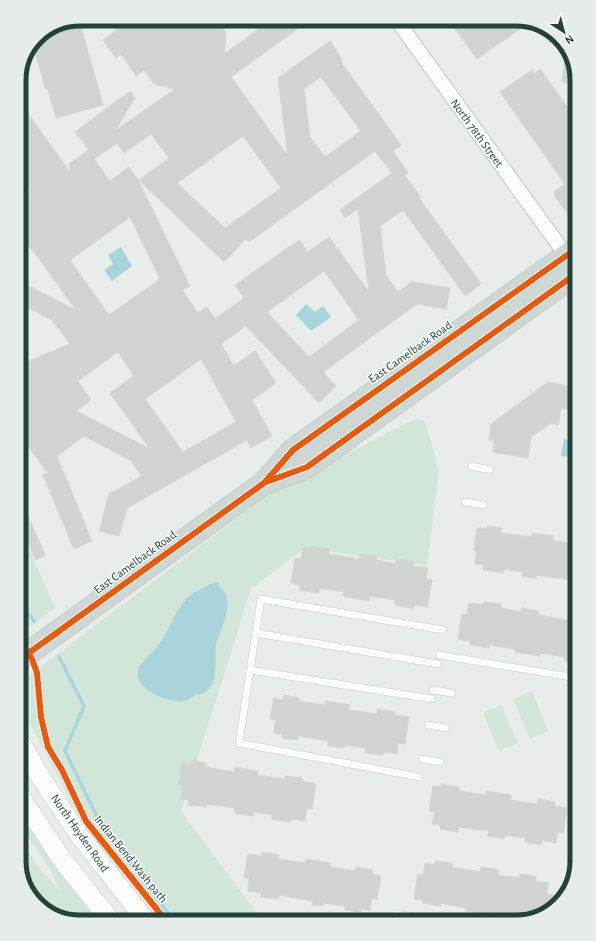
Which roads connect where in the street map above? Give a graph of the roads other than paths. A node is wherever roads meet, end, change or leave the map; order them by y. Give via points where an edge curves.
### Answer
1 (401, 26) edge
2 (570, 262) edge
3 (570, 264) edge
4 (471, 466) dead end
5 (490, 470) dead end
6 (465, 502) dead end
7 (484, 505) dead end
8 (443, 630) dead end
9 (256, 633) junction
10 (26, 655) edge
11 (439, 655) dead end
12 (438, 664) dead end
13 (250, 670) junction
14 (570, 677) edge
15 (433, 690) dead end
16 (452, 693) dead end
17 (432, 699) dead end
18 (428, 725) dead end
19 (446, 728) dead end
20 (26, 752) edge
21 (422, 759) dead end
22 (441, 762) dead end
23 (419, 777) dead end
24 (26, 805) edge
25 (396, 914) dead end
26 (106, 915) edge
27 (142, 915) edge
28 (402, 915) edge

1 - 2 street, North 78th Street
3 - 10 main road, East Camelback Road via 307,467 264,483
4 - 5 lane
6 - 7 lane
8 - 9 lane via 261,599
9 - 12 lane
9 - 13 lane
11 - 14 lane
13 - 17 lane
13 - 23 lane via 239,743
15 - 16 lane
18 - 19 lane
20 - 27 main road, North Hayden Road via 79,835
21 - 22 lane
24 - 26 main road via 63,861
25 - 28 lane

